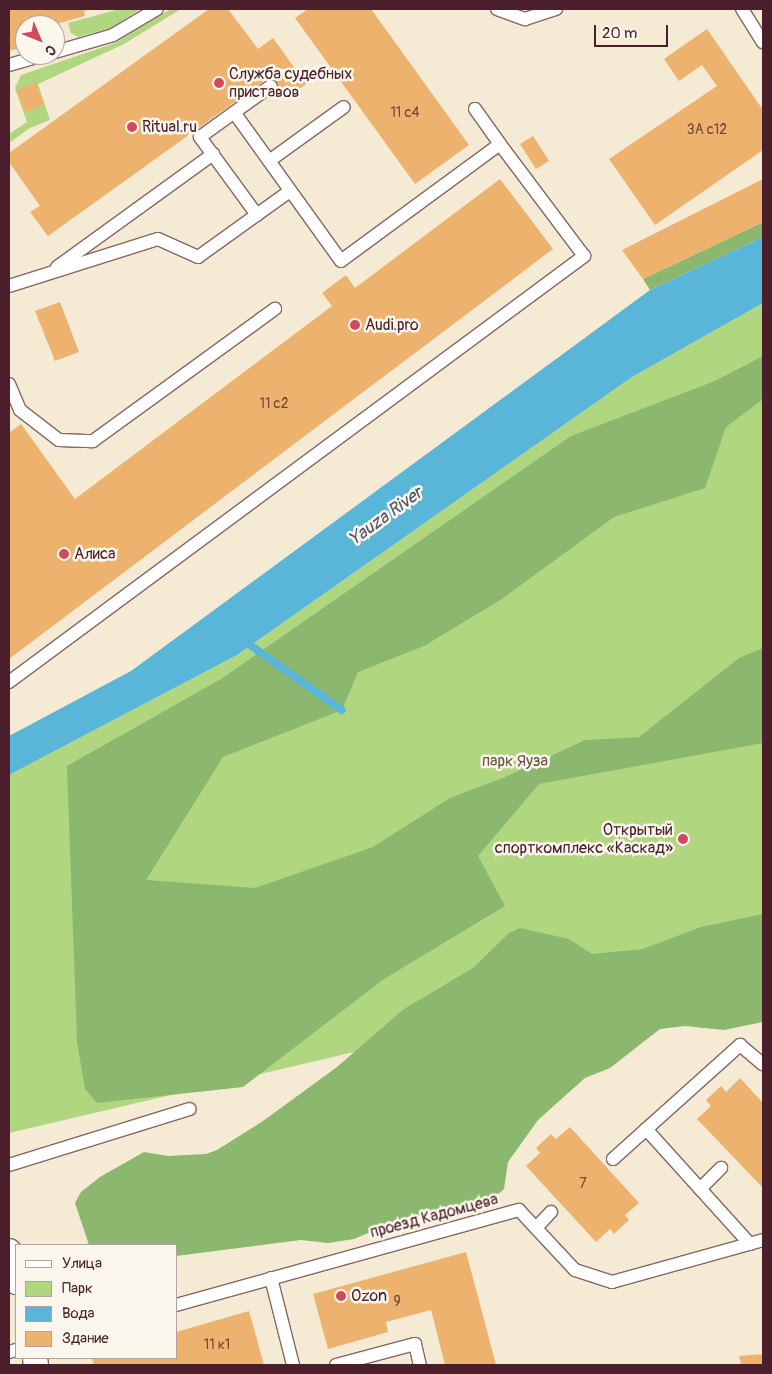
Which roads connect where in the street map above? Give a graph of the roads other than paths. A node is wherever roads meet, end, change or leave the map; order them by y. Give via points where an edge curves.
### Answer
1 (157, 9) edge
2 (497, 9) edge
3 (556, 9) edge
4 (742, 9) edge
5 (763, 42) edge
6 (65, 49) edge
7 (271, 86) dead end
8 (344, 107) dead end
9 (474, 109) dead end
10 (234, 112) junction
11 (500, 144) junction
12 (213, 154) junction
13 (269, 161) junction
14 (290, 191) junction
15 (256, 215) junction
16 (47, 273) junction
17 (9, 286) edge
18 (275, 309) dead end
19 (9, 384) edge
20 (9, 682) edge
21 (763, 1064) edge
22 (190, 1109) dead end
23 (646, 1129) junction
24 (613, 1159) dead end
25 (9, 1165) edge
26 (721, 1168) dead end
27 (700, 1189) junction
28 (551, 1212) dead end
29 (536, 1228) junction
30 (763, 1240) edge
31 (750, 1244) junction
32 (9, 1250) edge
33 (15, 1277) edge
34 (271, 1278) junction
35 (178, 1304) edge
36 (293, 1365) edge
37 (336, 1365) edge
38 (420, 1365) edge

1 - 6 lane via 113,35
2 - 3 lane via 525,19
4 - 5 lane
7 - 10 lane
8 - 13 lane
9 - 11 lane
10 - 12 lane via 200,137
10 - 13 lane
11 - 14 lane via 341,261
11 - 20 lane via 584,256
12 - 15 lane
12 - 16 lane
13 - 14 lane
14 - 15 lane
15 - 16 lane via 198,256 158,239
16 - 17 lane
18 - 19 lane via 93,442 59,440 20,410
21 - 23 lane via 740,1045
22 - 25 lane
23 - 24 lane
23 - 27 lane
26 - 27 lane
27 - 31 lane
28 - 29 lane
29 - 31 lane, проезд Кадомцева via 575,1270 612,1282
29 - 34 lane, проезд Кадомцева via 519,1210
30 - 31 lane, проезд Кадомцева
32 - 33 street
34 - 35 lane, проезд Кадомцева
34 - 36 lane
37 - 38 lane via 414,1344

